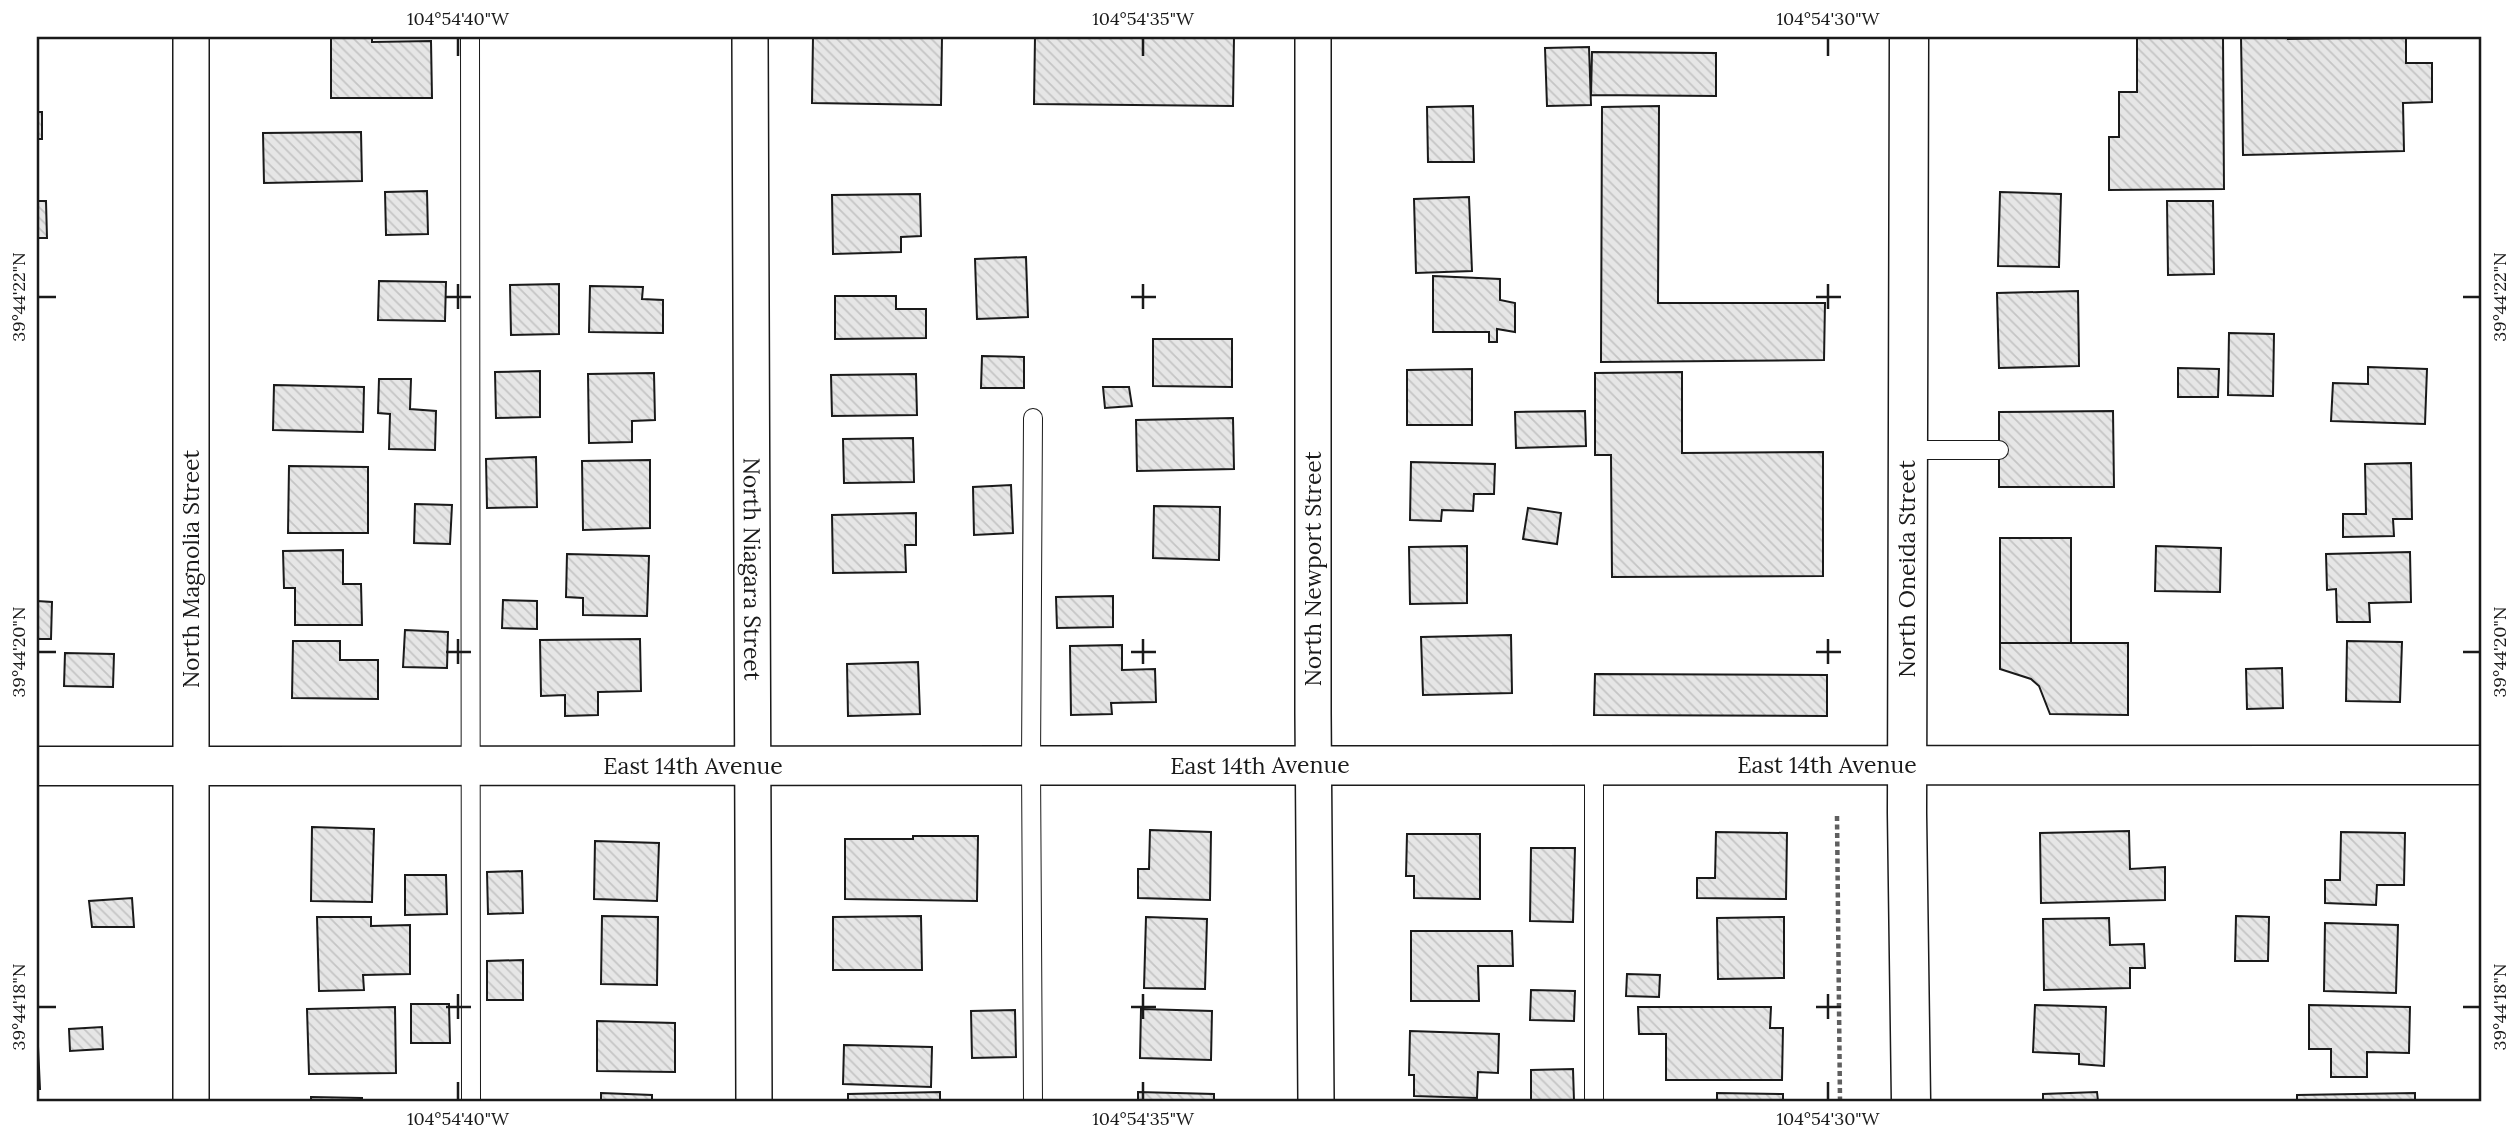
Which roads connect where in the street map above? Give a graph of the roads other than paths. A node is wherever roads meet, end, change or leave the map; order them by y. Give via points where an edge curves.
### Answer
1 (191, 37) edge
2 (470, 37) edge
3 (750, 37) edge
4 (1313, 37) edge
5 (1909, 37) edge
6 (1033, 418) dead end
7 (1907, 450) junction
8 (1999, 450) dead end
9 (1031, 764) junction
10 (1314, 764) junction
11 (1907, 764) junction
12 (191, 765) junction
13 (752, 765) junction
14 (1594, 765) junction
15 (2482, 765) edge
16 (37, 766) edge
17 (469, 766) junction
18 (191, 1101) edge
19 (471, 1101) edge
20 (754, 1101) edge
21 (1033, 1101) edge
22 (1317, 1101) edge
23 (1594, 1101) edge
24 (1912, 1101) edge

1 - 12 street, North Magnolia Street
2 - 17 lane
3 - 13 street, North Niagara Street
4 - 10 street, North Newport Street
5 - 7 main road, North Oneida Street
6 - 9 lane
7 - 8 lane
7 - 11 main road, North Oneida Street
9 - 10 main road, East 14th Avenue
9 - 13 main road, East 14th Avenue
9 - 21 lane
10 - 14 main road, East 14th Avenue
10 - 22 street, North Newport Street
11 - 14 main road, East 14th Avenue
11 - 15 main road, East 14th Avenue
11 - 24 main road, North Oneida Street
12 - 16 main road, East 14th Avenue
12 - 17 main road, East 14th Avenue
12 - 18 street, North Magnolia Street
13 - 17 main road, East 14th Avenue
13 - 20 street, North Niagara Street
14 - 23 lane
17 - 19 lane

